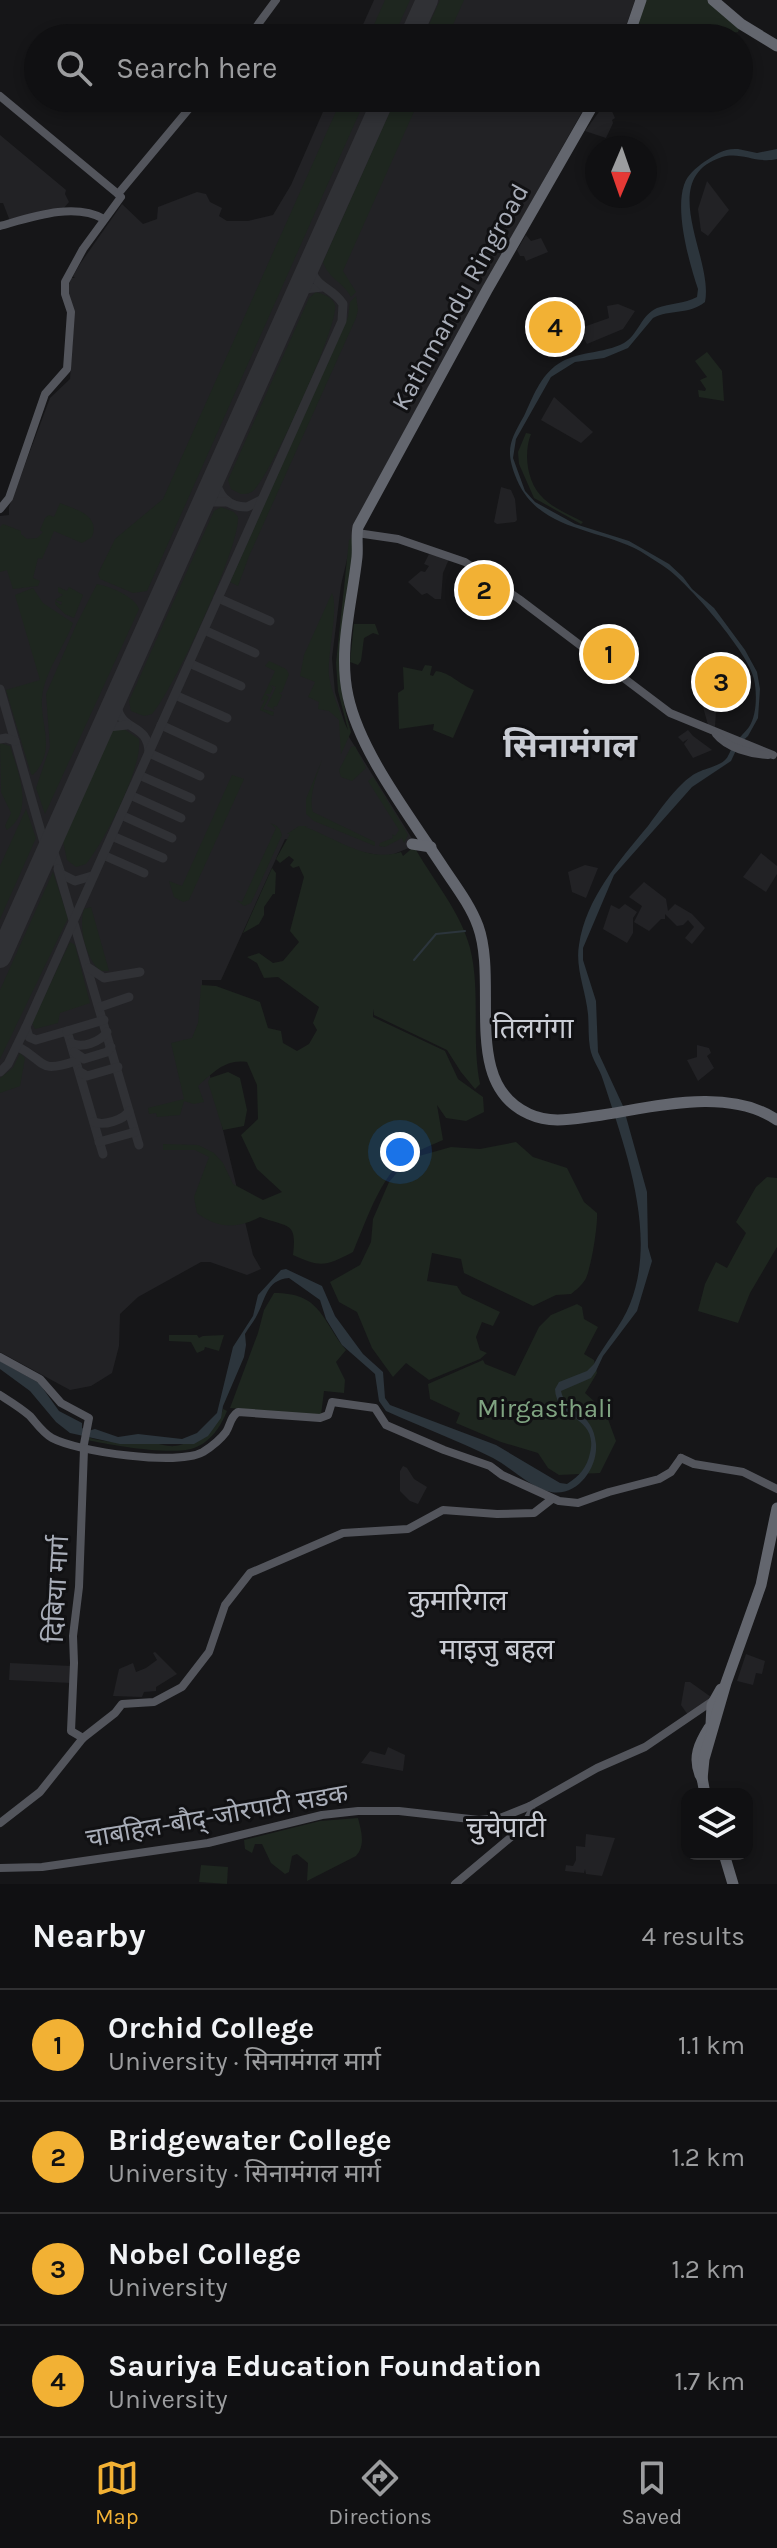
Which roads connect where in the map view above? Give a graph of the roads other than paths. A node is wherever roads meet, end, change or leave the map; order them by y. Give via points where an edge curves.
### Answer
1 (276, 0) edge
2 (641, 0) edge
3 (713, 0) edge
4 (719, 0) edge
5 (258, 24) edge
6 (633, 24) edge
7 (741, 24) edge
8 (753, 31) edge
9 (777, 40) edge
10 (777, 46) edge
11 (0, 96) edge
12 (186, 112) edge
13 (589, 112) edge
14 (118, 194) junction
15 (104, 219) junction
16 (0, 226) edge
17 (0, 509) edge
18 (362, 531) junction
19 (775, 756) edge
20 (411, 816) junction
21 (431, 847) junction
22 (777, 1120) edge
23 (0, 1357) edge
24 (0, 1395) edge
25 (84, 1447) junction
26 (777, 1488) edge
27 (552, 1499) junction
28 (777, 1508) edge
29 (713, 1711) junction
30 (83, 1738) junction
31 (704, 1788) edge
32 (530, 1806) junction
33 (506, 1816) junction
34 (0, 1823) edge
35 (518, 1831) junction
36 (726, 1860) edge
37 (0, 1868) edge
38 (455, 1884) edge
39 (733, 1884) edge

1 - 5 main road
2 - 6 highway
3 - 7 highway
4 - 9 highway
8 - 10 highway
11 - 14 main road
12 - 14 main road
13 - 18 highway, Kathmandu Ringroad via 487,290
14 - 15 main road via 121,197
15 - 16 main road via 72,209
15 - 17 main road via 65,282 71,312 67,369 45,394 9,498
18 - 19 main road via 465,562 670,713
18 - 20 highway, Kathmandu Ringroad via 344,656 347,693 365,745
20 - 21 highway, Kathmandu Ringroad
20 - 21 highway via 412,842
21 - 22 highway, Kathmandu Ringroad via 481,937 492,1074 519,1109 563,1121 718,1101 754,1106
23 - 25 main road, दिबिया मार्ग via 40,1379 61,1403 89,1418
24 - 25 main road via 49,1436
25 - 27 main road via 191,1456 216,1442 233,1414 320,1418 328,1415 332,1402 375,1408 386,1425 490,1466
25 - 30 main road, दिबिया मार्ग via 71,1731
26 - 27 main road via 743,1472 684,1460 659,1479 576,1504
27 - 30 main road via 534,1513 443,1510 408,1529 343,1533 247,1575 225,1605 209,1652 176,1692 154,1702 122,1704
28 - 29 highway via 761,1585
29 - 31 highway via 700,1756
29 - 32 main road, चाबहिल-बौद्-जोरपाटी सडक
30 - 34 main road via 40,1792
32 - 33 main road, चाबहिल-बौद्-जोरपाटी सडक
32 - 35 main road via 529,1819
33 - 35 main road
33 - 37 main road, चाबहिल-बौद्-जोरपाटी सडक via 479,1820 358,1811 208,1843 42,1867
35 - 38 main road
36 - 39 highway

